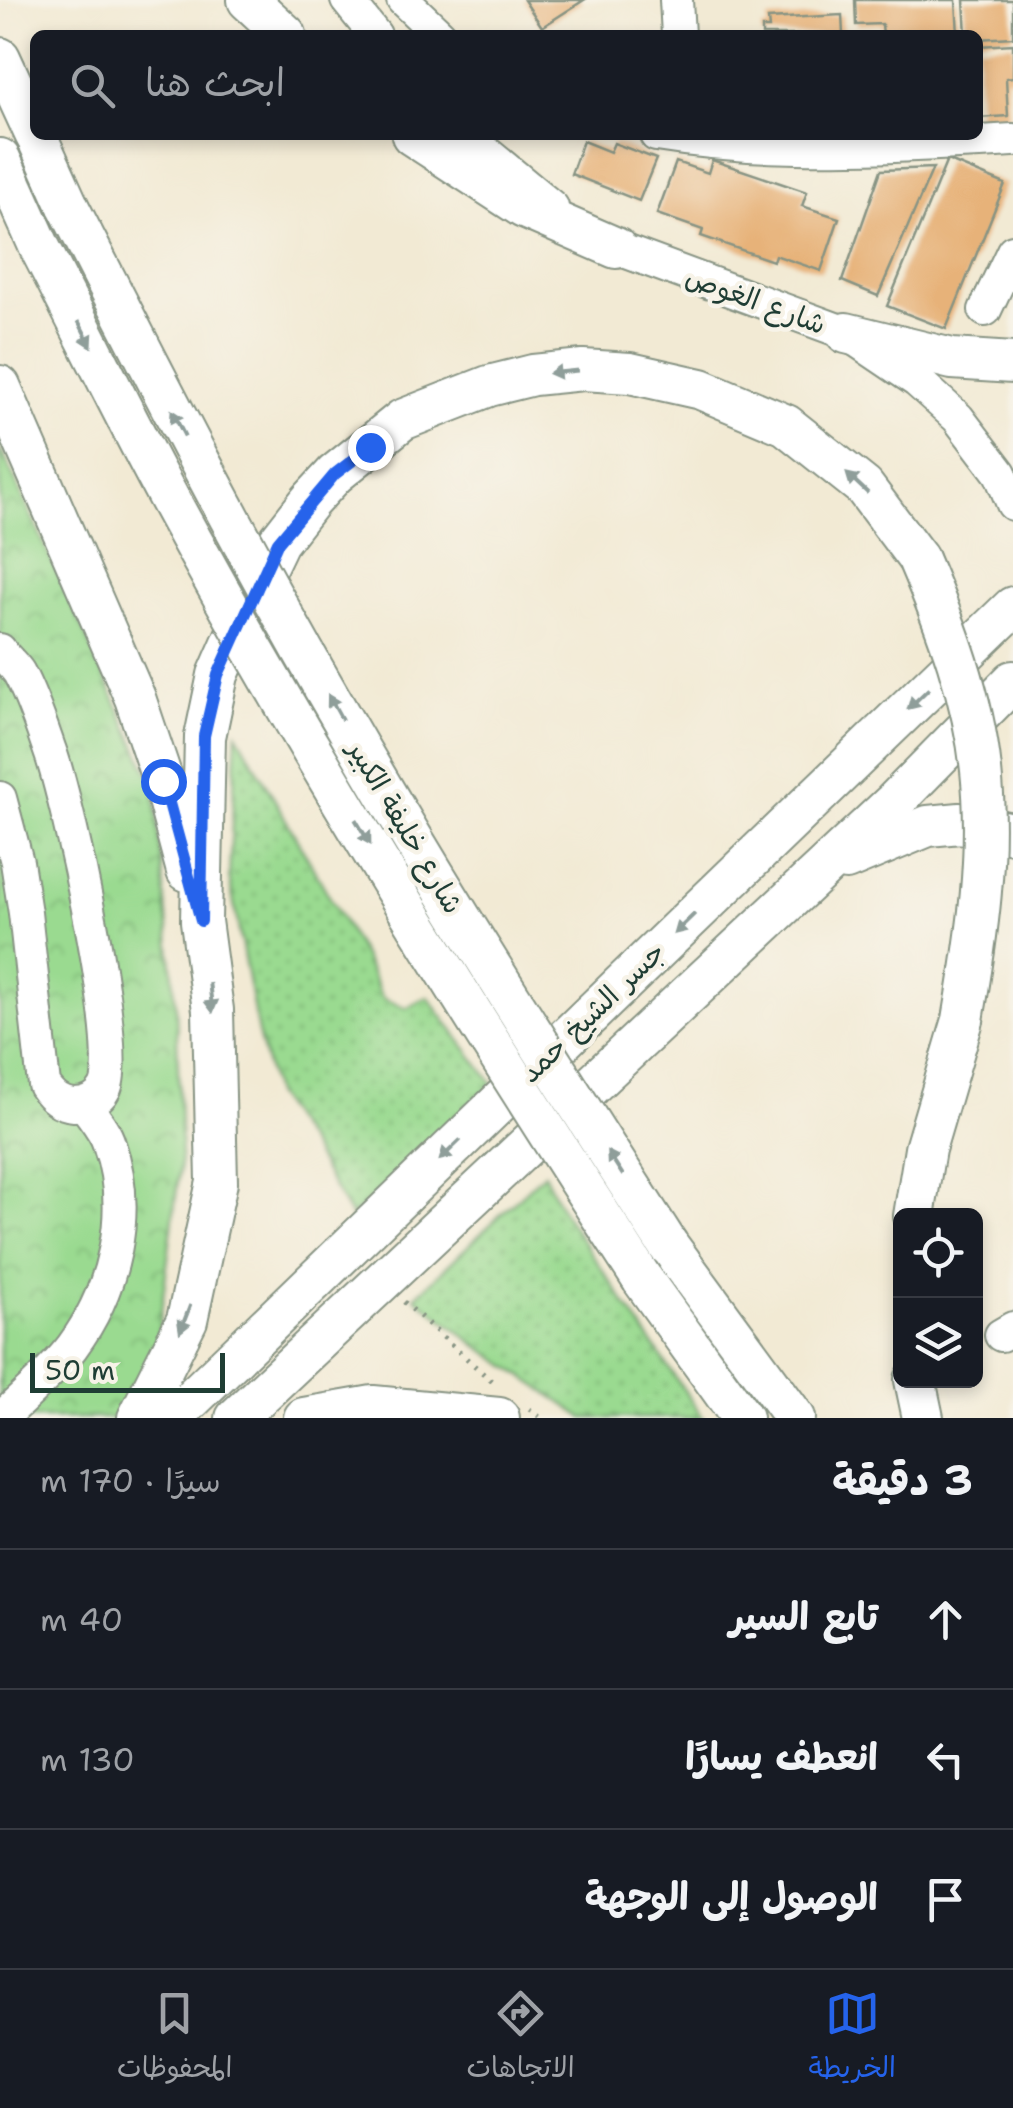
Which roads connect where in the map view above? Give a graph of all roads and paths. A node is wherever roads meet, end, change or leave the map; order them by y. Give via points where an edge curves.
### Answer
1 (248, 0) edge
2 (347, 0) edge
3 (403, 0) edge
4 (676, 0) edge
5 (281, 30) edge
6 (371, 30) edge
7 (435, 30) edge
8 (678, 30) edge
9 (0, 58) edge
10 (30, 123) edge
11 (38, 140) edge
12 (420, 140) edge
13 (472, 140) edge
14 (721, 140) edge
15 (1013, 140) edge
16 (0, 159) edge
17 (616, 248) junction
18 (1013, 251) edge
19 (986, 310) dead end
20 (846, 333) junction
21 (1013, 363) edge
22 (3, 397) edge
23 (1013, 504) edge
24 (1013, 607) edge
25 (2, 656) edge
26 (1013, 681) edge
27 (0, 798) edge
28 (1013, 833) edge
29 (811, 877) junction
30 (201, 921) junction
31 (85, 1105) junction
32 (915, 1208) edge
33 (384, 1282) junction
34 (916, 1388) edge
35 (506, 1403) edge
36 (2, 1418) edge
37 (138, 1418) edge
38 (172, 1418) edge
39 (236, 1418) edge
40 (304, 1418) edge
41 (541, 1418) edge
42 (742, 1418) edge
43 (794, 1418) edge
44 (923, 1418) edge

1 - 5 main road
2 - 6 street
3 - 7 street
4 - 8 street
9 - 10 main road
43 -> 11 main road, شارع خليفة الكبير, bridge via 668,1245 340,716 202,468
12 - 17 main road via 524,208
13 - 17 street, شارع الغوص via 550,206
14 - 15 street via 811,146
16 -> 42 main road, شارع خليفة الكبير, bridge via 168,497 307,738 514,1081
17 - 20 street, شارع الغوص
18 - 19 street
20 - 21 main road via 952,358
20 - 23 street, شارع الغوص via 958,418 1000,473
22 - 30 main road via 135,698
24 -> 38 main road, جسر الشيخ حمد
25 - 31 street via 18,673 56,768 97,958 109,1070 107,1086
26 - 29 main road, جسر الشيخ حمد
27 - 31 street via 25,914 44,1086 68,1105
28 - 29 main road via 960,823 928,826
29 - 33 main road, جسر الشيخ حمد
32 -> 30 main road, bridge via 977,938 981,770 964,681 918,559 864,487 786,424 745,406 630,373 533,376 402,420 335,474 278,542 218,675 204,736
30 -> 37 main road via 213,1010 217,1182 187,1320
31 - 36 street via 108,1140 117,1176 116,1250 106,1285 70,1350
33 - 35 path
33 - 39 main road, جسر الشيخ حمد
34 - 44 main road
35 - 40 main road via 373,1406
35 - 41 path

